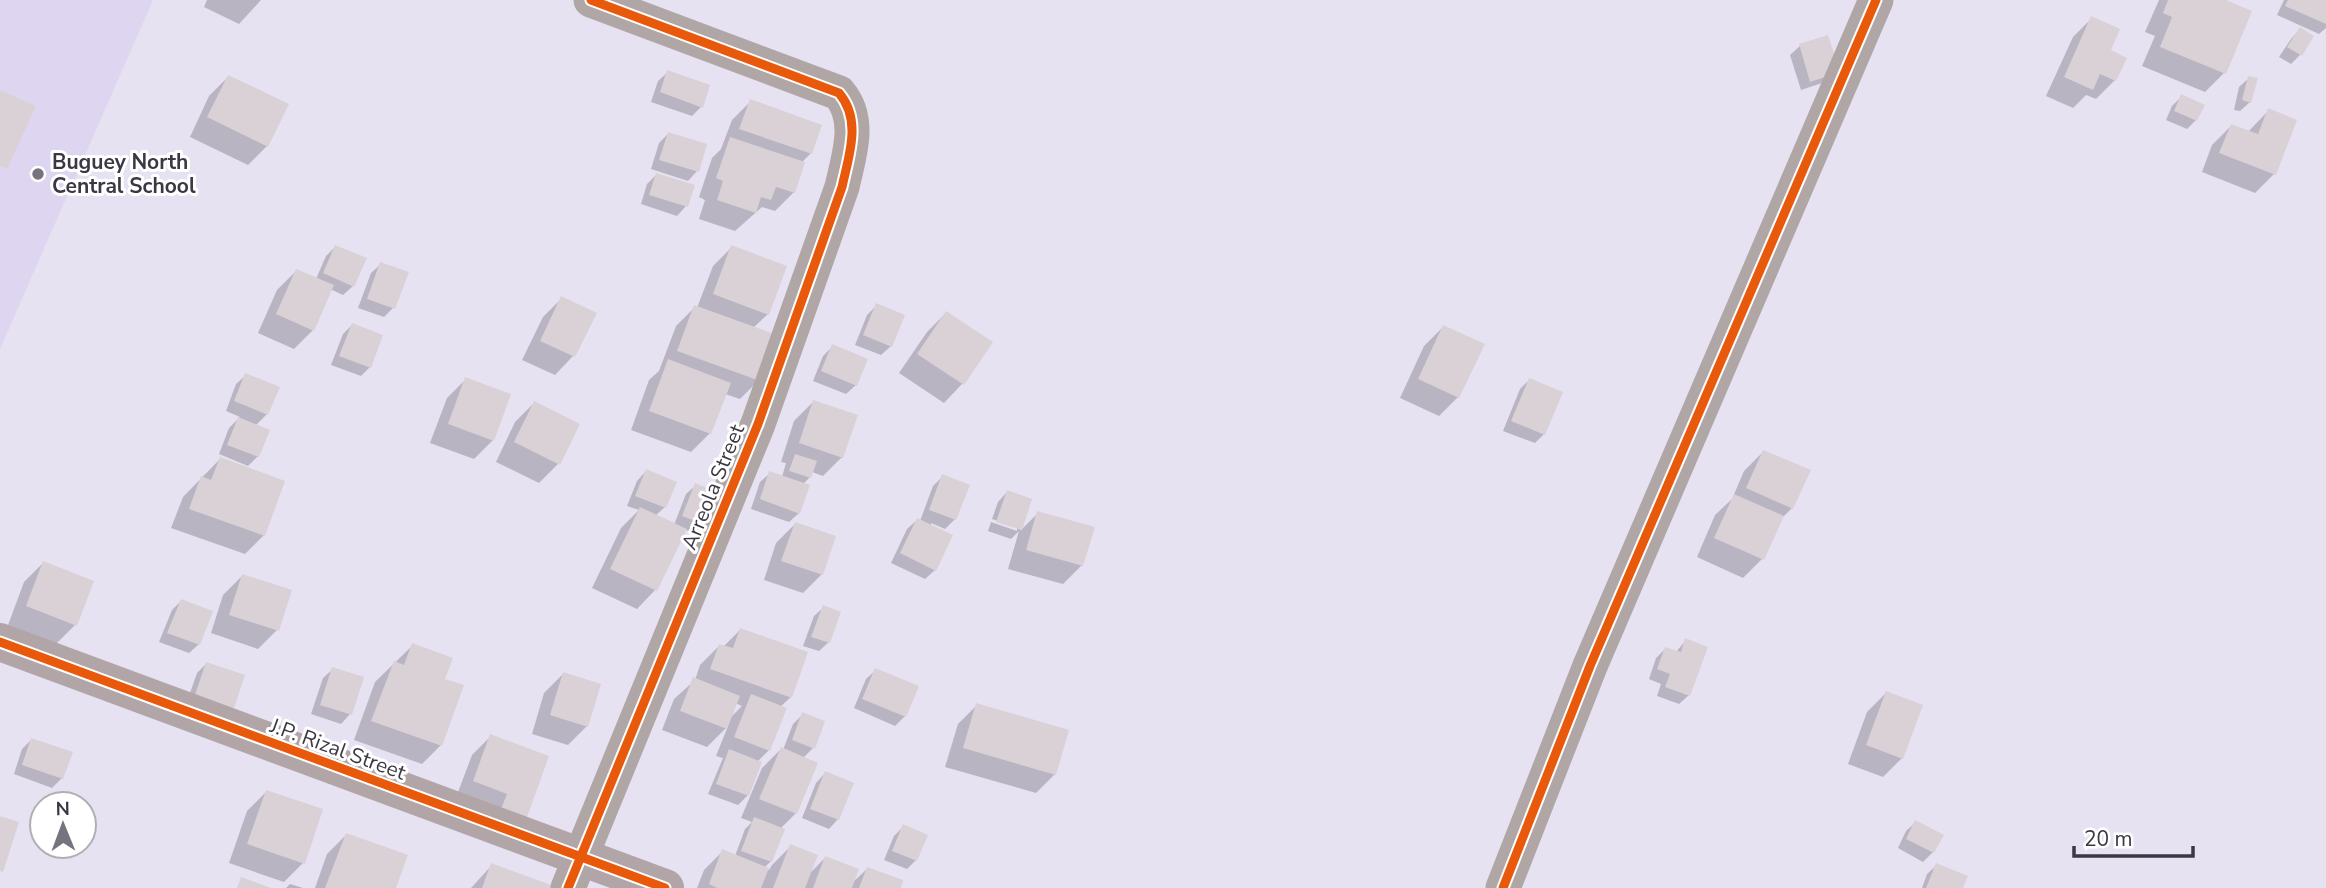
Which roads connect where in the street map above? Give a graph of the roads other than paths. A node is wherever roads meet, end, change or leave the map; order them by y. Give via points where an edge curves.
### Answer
1 (591, 0) edge
2 (1876, 0) edge
3 (0, 642) edge
4 (575, 873) edge
5 (665, 888) edge
6 (1503, 888) edge

1 - 4 street, Arreola Street via 839,93 847,102 853,125 842,187 758,424
2 - 6 street via 1590,666
3 - 4 street, J.P. Rizal Street
4 - 5 street, J.P. Rizal Street

